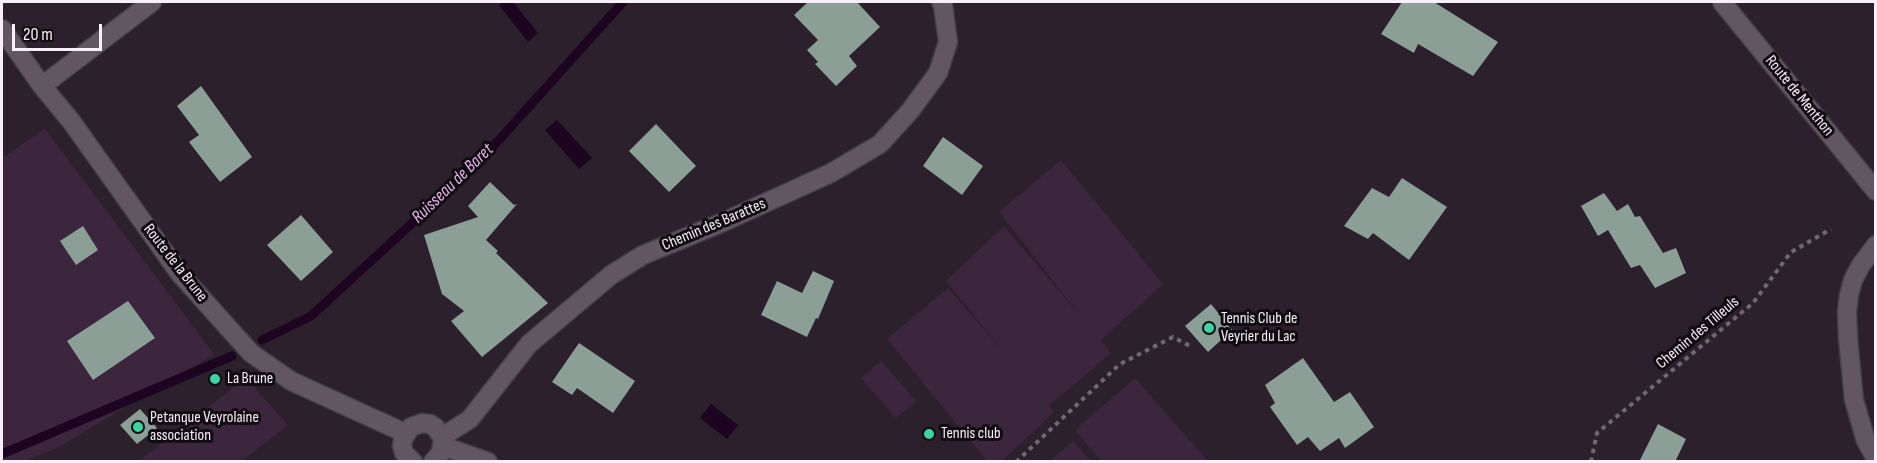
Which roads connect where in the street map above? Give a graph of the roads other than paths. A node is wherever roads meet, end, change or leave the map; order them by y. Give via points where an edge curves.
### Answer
1 (152, 2) edge
2 (940, 2) edge
3 (1722, 2) edge
4 (2, 29) edge
5 (42, 86) junction
6 (1875, 192) edge
7 (1875, 245) edge
8 (405, 433) junction
9 (443, 441) junction
10 (1875, 459) edge
11 (412, 461) edge
12 (433, 462) edge
13 (489, 462) edge

1 - 5 street
2 - 9 street, Chemin des Barattes via 948,42 938,73 880,144 831,173 643,255 611,275 529,344 470,419
3 - 6 street, Route de Menthon
4 - 5 street, Route de la Brune
5 - 8 street, Route de la Brune via 180,274 251,353 291,381
7 - 10 street via 1853,280 1847,312 1854,400
8 - 9 street via 414,425 426,423 436,428
8 - 11 street via 403,450
9 - 12 street via 441,453
9 - 13 street

